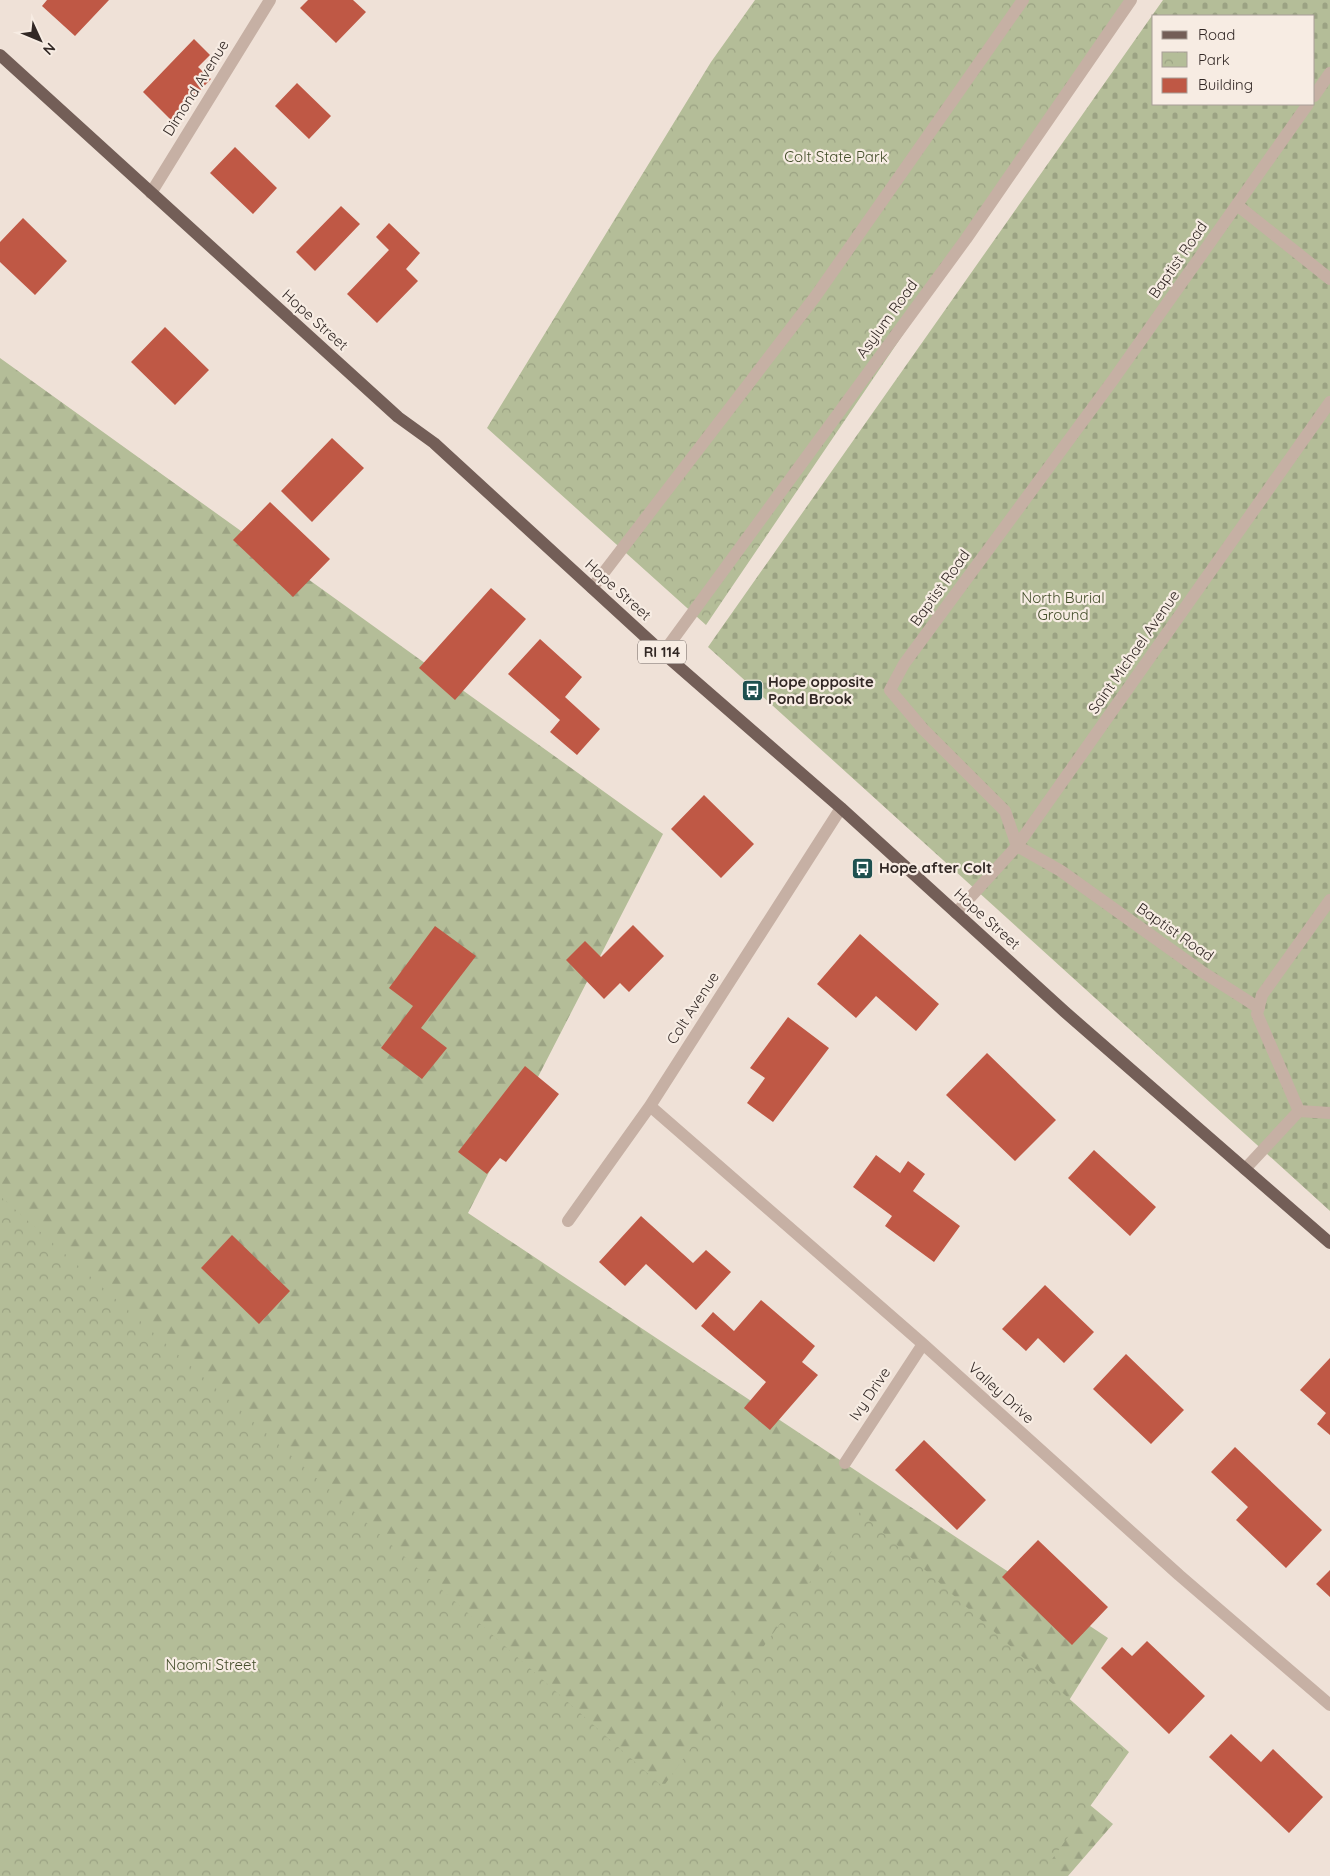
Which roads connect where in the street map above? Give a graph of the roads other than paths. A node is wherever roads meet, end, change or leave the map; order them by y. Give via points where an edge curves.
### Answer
1 (270, 0) edge
2 (1023, 0) edge
3 (1131, 0) edge
4 (0, 55) edge
5 (1330, 73) edge
6 (1315, 95) edge
7 (1307, 105) edge
8 (150, 193) junction
9 (1237, 205) junction
10 (1330, 279) edge
11 (1330, 402) edge
12 (592, 588) junction
13 (663, 653) junction
14 (841, 808) junction
15 (1017, 846) junction
16 (1330, 900) edge
17 (956, 913) junction
18 (1258, 1011) junction
19 (650, 1106) junction
20 (1299, 1111) junction
21 (1330, 1113) edge
22 (1245, 1169) junction
23 (568, 1221) dead end
24 (1330, 1243) edge
25 (923, 1344) junction
26 (844, 1463) dead end
27 (1330, 1705) edge

1 - 8 street, Dimond Avenue
2 - 12 street via 815,297
3 - 13 street, Asylum Road via 966,239
4 - 8 main road, Hope Street / RI 114
5 - 6 street
7 - 9 street, Baptist Road
8 - 12 main road, Hope Street / RI 114 via 398,418 434,444
9 - 10 street
9 - 15 street, Baptist Road via 904,664 890,690 923,729 1005,812
11 - 15 street, Saint Michael Avenue
12 - 13 main road, Hope Street / RI 114
13 - 14 main road, Hope Street / RI 114
14 - 17 main road, Hope Street / RI 114
14 - 19 street, Colt Avenue
15 - 17 street, Saint Michael Avenue
15 - 18 street, Baptist Road via 1061,871
16 - 18 street via 1262,995
17 - 22 main road, Hope Street / RI 114
18 - 20 street
19 - 23 street, Colt Avenue
19 - 25 street, Valley Drive
20 - 21 street
20 - 22 street
22 - 24 main road, Hope Street / RI 114
25 - 26 street, Ivy Drive
25 - 27 street, Valley Drive via 1179,1575

